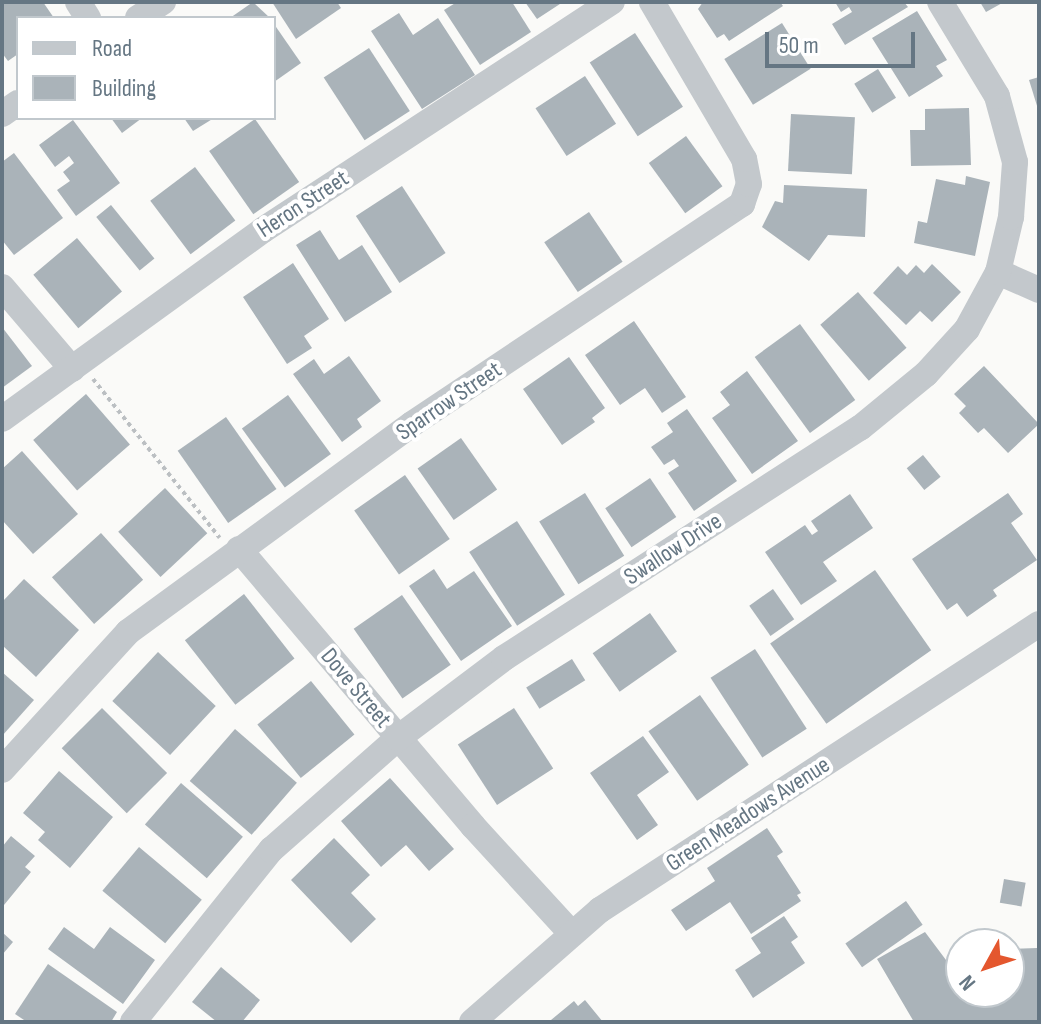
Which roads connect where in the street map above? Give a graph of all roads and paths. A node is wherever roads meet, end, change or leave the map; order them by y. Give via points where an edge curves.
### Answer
1 (163, 2) edge
2 (612, 2) edge
3 (652, 2) edge
4 (940, 2) edge
5 (141, 16) edge
6 (998, 272) junction
7 (2, 287) edge
8 (1039, 290) edge
9 (72, 369) junction
10 (2, 419) edge
11 (239, 549) junction
12 (1039, 624) edge
13 (398, 738) junction
14 (2, 770) edge
15 (565, 938) junction
16 (133, 1022) edge
17 (472, 1022) edge

1 - 5 street
2 - 9 street, Heron Street via 263,230
3 - 11 street, Sparrow Street via 744,159 749,184 742,204 412,424
4 - 6 street, Swallow Drive via 997,96 1015,162 1011,217
6 - 8 street
6 - 13 street, Swallow Drive via 967,329 926,374 860,428 504,658
7 - 9 street
9 - 10 street, Heron Street
9 - 11 path via 89,374 221,539
11 - 13 street, Dove Street
11 - 14 street, Sparrow Street via 128,632
12 - 15 street, Green Meadows Avenue
13 - 15 street, Dove Street
13 - 16 street, Swallow Drive via 271,850
15 - 17 street, Green Meadows Avenue

